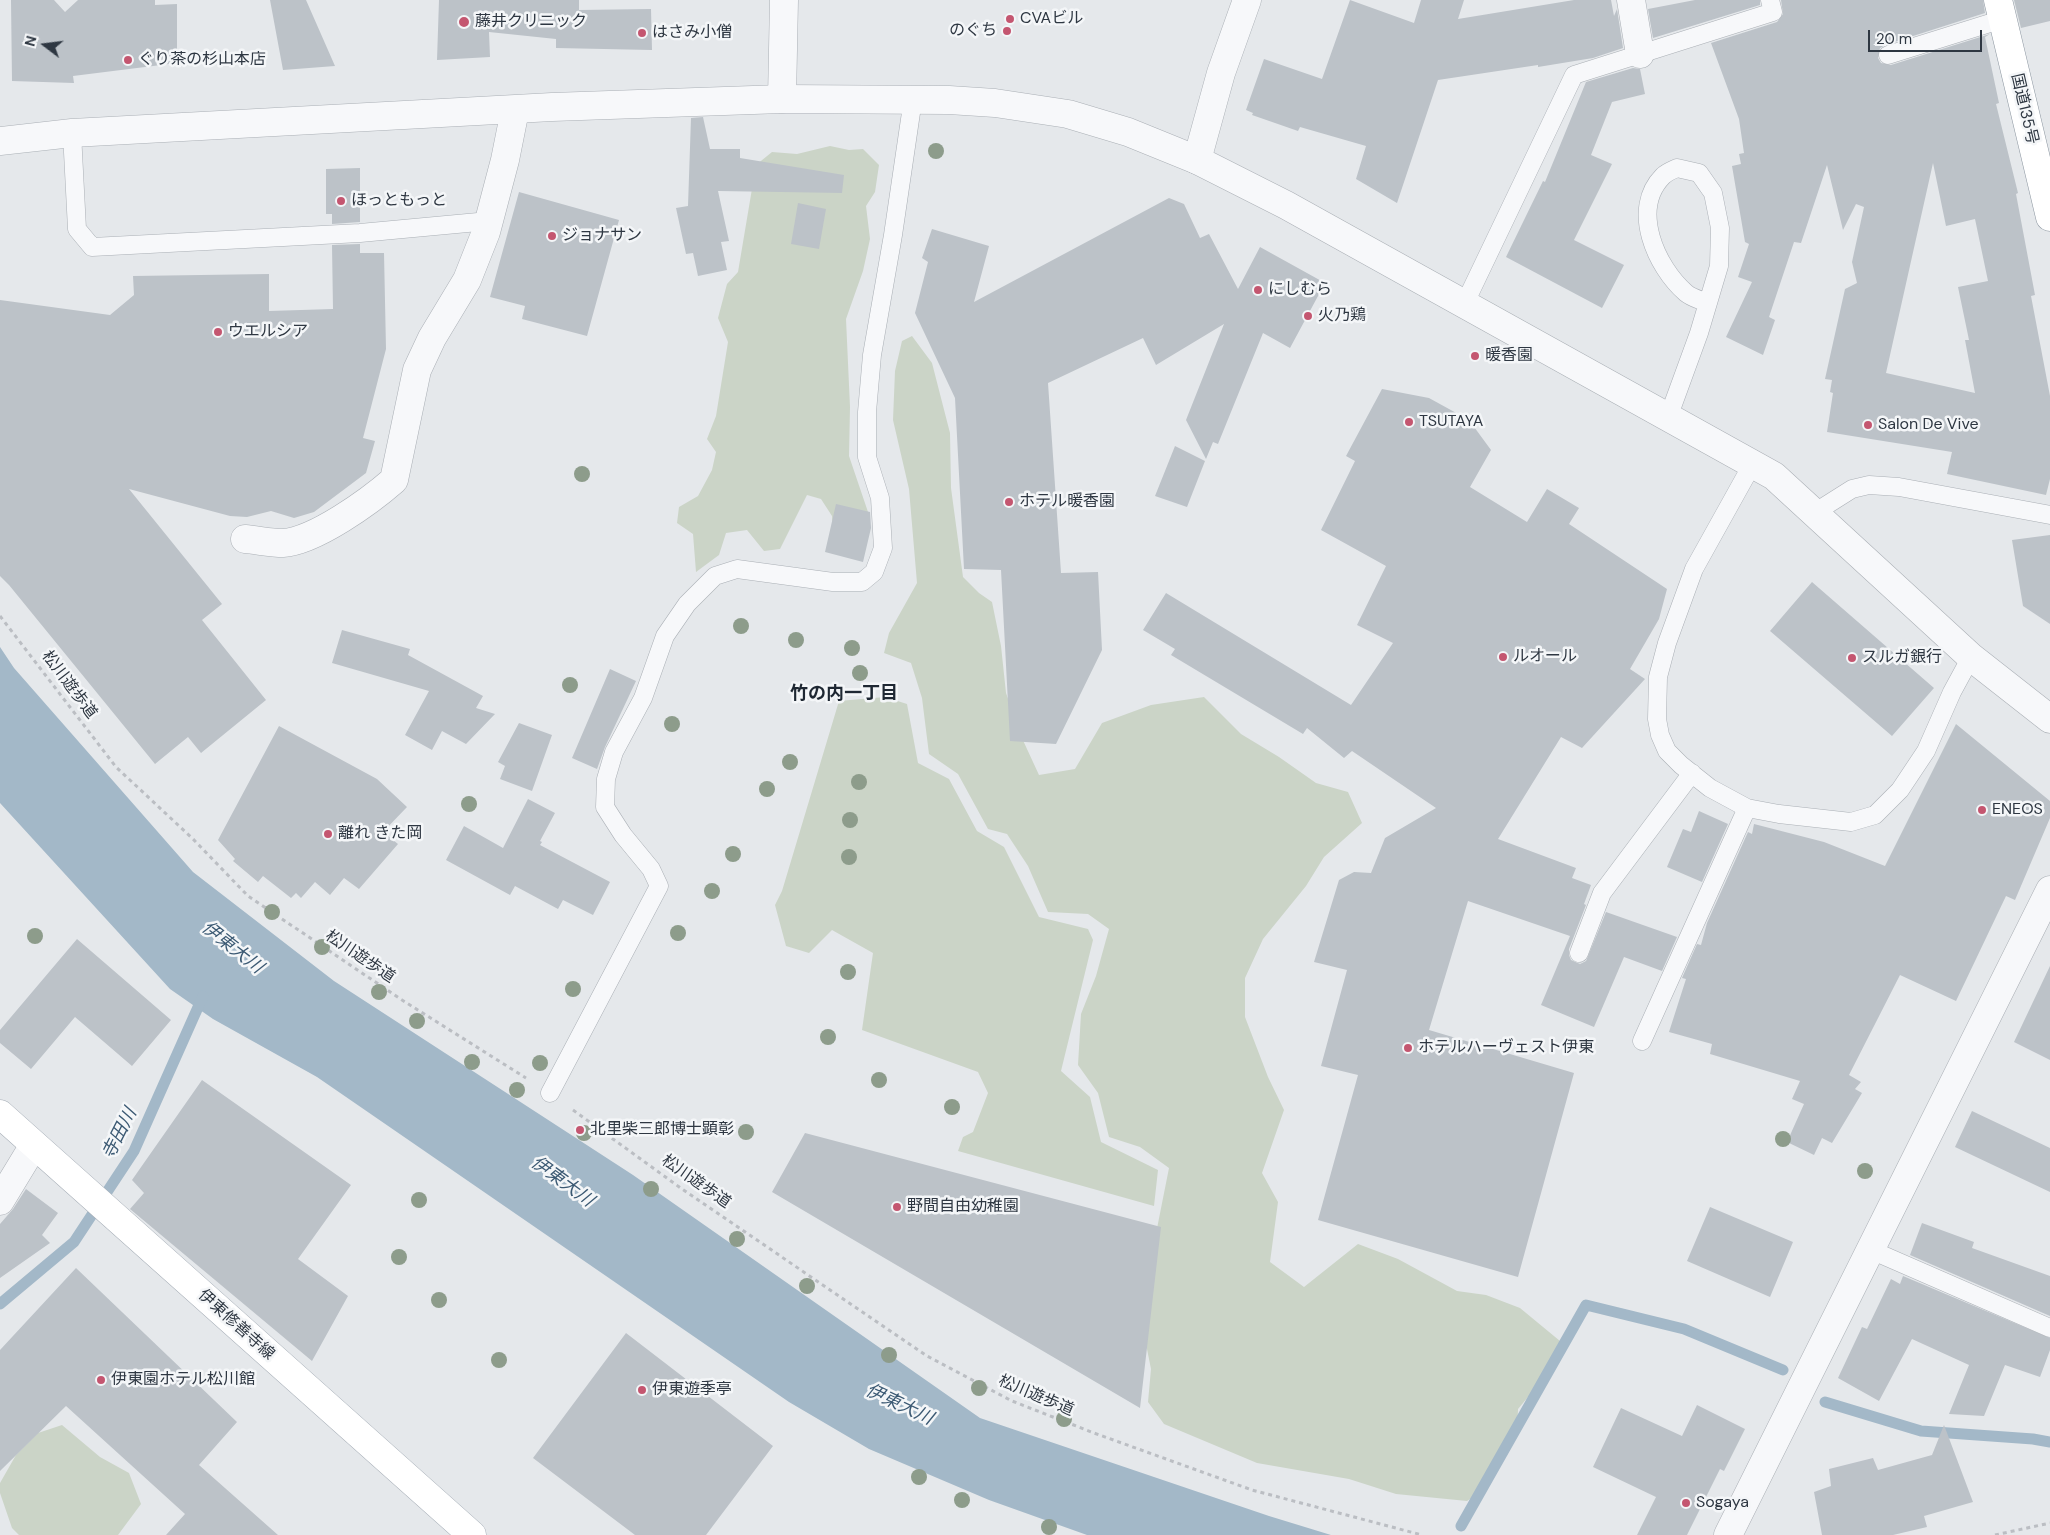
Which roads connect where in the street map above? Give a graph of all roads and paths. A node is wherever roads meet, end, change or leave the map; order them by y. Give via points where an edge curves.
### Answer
1 (784, 0) edge
2 (1247, 0) edge
3 (1631, 0) edge
4 (1770, 0) edge
5 (2000, 10) edge
6 (1640, 54) junction
7 (1888, 55) dead end
8 (782, 99) junction
9 (913, 99) junction
10 (515, 110) junction
11 (72, 133) junction
12 (0, 141) edge
13 (1197, 160) junction
14 (2050, 218) edge
15 (489, 221) junction
16 (1708, 302) junction
17 (1464, 305) junction
18 (1668, 418) junction
19 (1753, 463) junction
20 (1814, 513) junction
21 (2050, 515) edge
22 (245, 539) dead end
23 (0, 616) edge
24 (1971, 657) junction
25 (2050, 719) edge
26 (1692, 773) junction
27 (1748, 808) junction
28 (2050, 890) edge
29 (1579, 953) dead end
30 (1642, 1041) dead end
31 (550, 1093) junction
32 (0, 1114) edge
33 (34, 1144) junction
34 (0, 1201) edge
35 (1871, 1250) junction
36 (2050, 1328) edge
37 (2050, 1523) edge
38 (472, 1535) edge
39 (1422, 1535) edge
40 (1728, 1535) edge
41 (1994, 1535) edge

1 - 8 street
2 - 13 street via 1221,73
3 - 6 street
4 - 6 lane via 1773,12
5 - 7 lane
5 - 14 main road, 国道135号
6 - 17 lane via 1574,75
8 - 9 street
8 - 10 street
9 - 13 street via 995,103 1068,114 1128,132
9 - 31 lane via 872,355 867,412 867,457 880,498 883,548 874,572 862,582 833,582 737,569 715,576 687,604 665,636 643,698 614,752 606,779 605,807 651,869 659,886
10 - 11 street
10 - 15 street
11 - 12 street
11 - 15 lane via 77,229 92,247 360,233
13 - 17 street via 1303,214
15 - 22 street via 468,280 416,370 394,480 318,532 284,543
16 - 16 lane via 1719,256 1720,228 1713,193 1699,172 1677,168 1664,175 1651,195 1647,214 1652,241 1669,276 1688,295
16 - 18 lane
17 - 18 street
18 - 19 street
19 - 20 street via 1774,476
19 - 26 lane via 1694,568 1658,677 1660,736 1667,751
20 - 21 lane via 1852,489 1869,485 1899,487
20 - 24 street
23 - 31 path, 松川遊歩道 via 116,767 248,896 402,1000
24 - 25 street
24 - 27 lane via 1926,751 1900,790 1875,815 1851,822
26 - 27 lane via 1710,788
26 - 29 lane via 1602,893
27 - 30 lane
28 - 35 street
31 - 39 path, 松川遊歩道 via 682,1189 927,1356 1012,1401 1252,1490
32 - 33 main road, 伊東修善寺線
33 - 34 street
33 - 38 main road, 伊東修善寺線
35 - 36 lane
35 - 40 street
37 - 41 path

